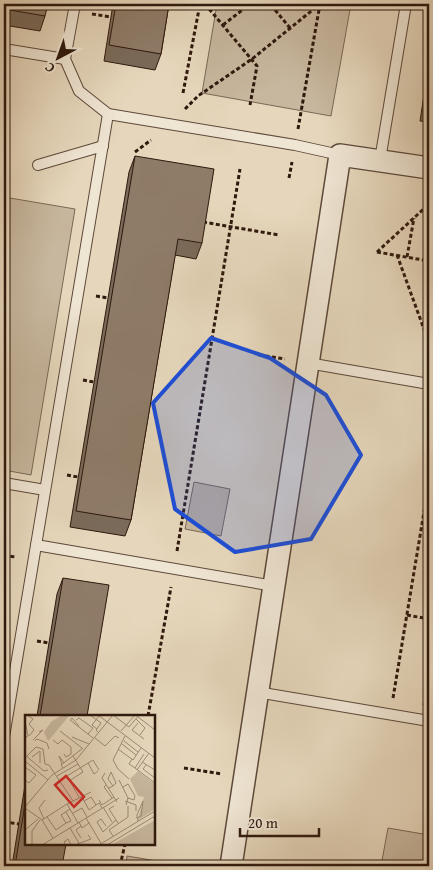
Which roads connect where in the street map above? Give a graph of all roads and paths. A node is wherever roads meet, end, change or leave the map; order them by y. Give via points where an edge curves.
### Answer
1 (75, 4) edge
2 (200, 4) edge
3 (205, 4) edge
4 (250, 4) edge
5 (320, 4) edge
6 (406, 4) edge
7 (272, 5) edge
8 (92, 14) dead end
9 (111, 17) dead end
10 (224, 25) junction
11 (290, 28) junction
12 (4, 49) edge
13 (65, 59) junction
14 (252, 59) junction
15 (183, 93) dead end
16 (250, 105) dead end
17 (108, 114) junction
18 (170, 124) junction
19 (295, 145) junction
20 (103, 146) junction
21 (135, 152) dead end
22 (340, 154) junction
23 (380, 160) junction
24 (38, 165) dead end
25 (429, 168) edge
26 (240, 169) dead end
27 (289, 178) dead end
28 (429, 204) edge
29 (414, 218) junction
30 (202, 222) edge
31 (230, 226) junction
32 (279, 235) dead end
33 (397, 255) junction
34 (407, 257) junction
35 (429, 261) edge
36 (429, 343) edge
37 (308, 363) junction
38 (429, 384) edge
39 (429, 482) edge
40 (4, 483) edge
41 (45, 490) junction
42 (36, 546) junction
43 (174, 569) junction
44 (274, 586) junction
45 (407, 615) junction
46 (429, 619) edge
47 (8, 690) edge
48 (257, 692) junction
49 (392, 707) dead end
50 (148, 715) edge
51 (429, 721) edge
52 (4, 737) edge
53 (184, 768) dead end
54 (244, 778) junction
55 (4, 822) edge
56 (19, 824) dead end
57 (124, 845) edge
58 (120, 866) edge
59 (231, 866) edge

1 - 13 lane
2 - 15 path
3 - 10 path
4 - 7 path via 263,9
4 - 10 path
5 - 11 path
5 - 19 path
6 - 23 lane
7 - 11 path
8 - 9 path
10 - 14 path
11 - 14 path
12 - 13 lane
13 - 17 lane via 79,91
14 - 16 path via 258,66
14 - 18 path via 198,96
17 - 18 lane
17 - 20 lane
18 - 19 lane
18 - 21 path
19 - 22 lane
19 - 27 path
20 - 24 lane
20 - 41 lane
22 - 23 street
22 - 37 street
23 - 25 street
26 - 31 path
28 - 29 path
29 - 33 path via 377,252
29 - 34 path
30 - 31 path
31 - 32 path
31 - 43 path
33 - 34 path
33 - 36 path
34 - 35 path
37 - 38 lane
37 - 44 street
39 - 45 path
40 - 41 lane
41 - 42 lane
42 - 43 lane
42 - 47 lane
43 - 44 lane
43 - 50 path
44 - 48 street
45 - 46 path
45 - 49 path
47 - 52 lane
48 - 51 lane
48 - 54 street
53 - 54 path
54 - 59 street
55 - 56 path
57 - 58 path

